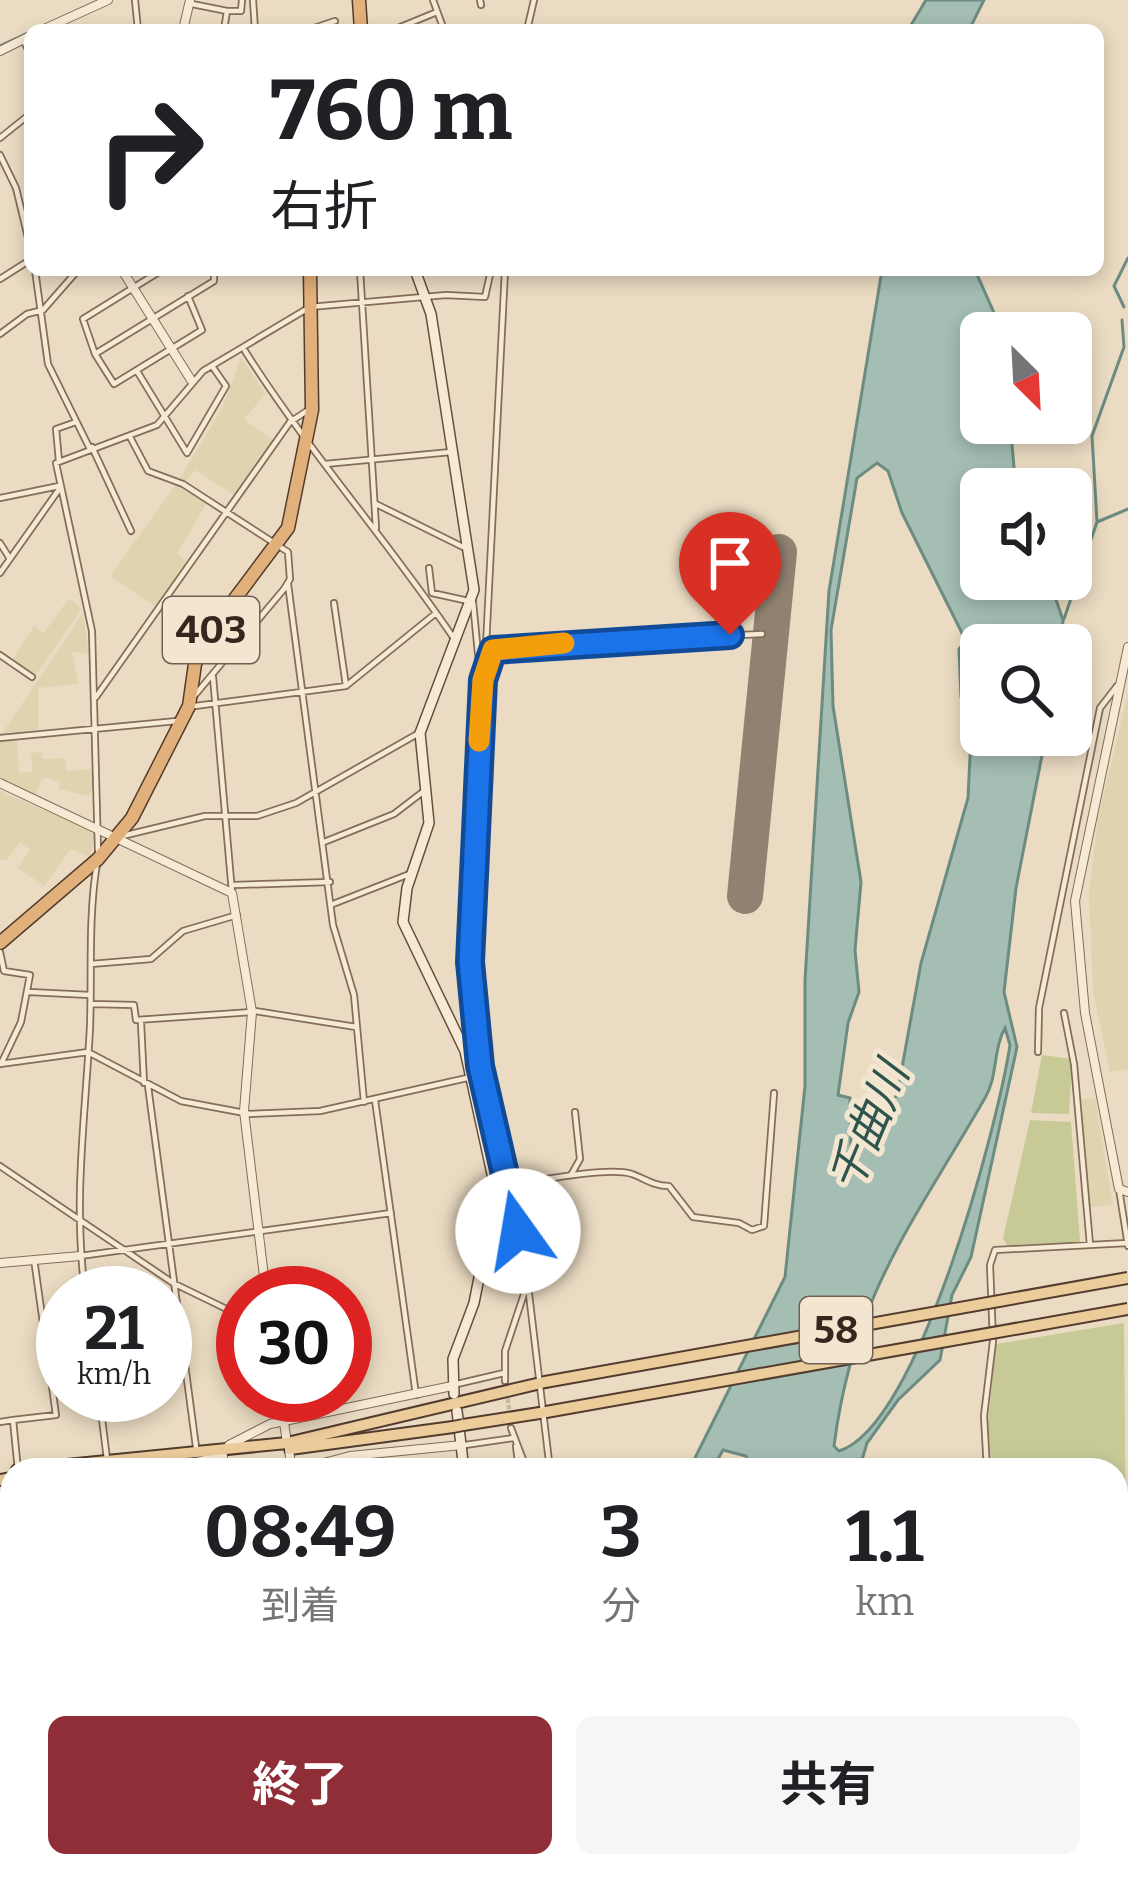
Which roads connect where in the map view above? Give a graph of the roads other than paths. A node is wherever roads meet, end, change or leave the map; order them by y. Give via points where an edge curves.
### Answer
1 (108, 0) edge
2 (242, 0) edge
3 (433, 0) edge
4 (189, 2) edge
5 (227, 11) junction
6 (437, 12) junction
7 (334, 21) dead end
8 (55, 24) edge
9 (225, 24) edge
10 (325, 24) edge
11 (408, 24) edge
12 (442, 24) edge
13 (24, 118) edge
14 (0, 138) edge
15 (0, 155) edge
16 (24, 201) edge
17 (20, 206) junction
18 (24, 222) edge
19 (36, 276) edge
20 (74, 276) edge
21 (126, 276) edge
22 (153, 276) edge
23 (214, 276) edge
24 (310, 276) edge
25 (360, 276) edge
26 (421, 276) edge
27 (489, 276) edge
28 (506, 276) edge
29 (134, 288) junction
30 (188, 296) junction
31 (427, 296) junction
32 (362, 302) junction
33 (310, 307) junction
34 (43, 310) junction
35 (153, 317) junction
36 (0, 334) edge
37 (172, 348) junction
38 (244, 351) junction
39 (95, 354) junction
40 (212, 366) junction
41 (137, 370) junction
42 (191, 380) junction
43 (313, 407) junction
44 (166, 418) junction
45 (76, 422) junction
46 (290, 422) junction
47 (130, 436) junction
48 (307, 444) junction
49 (91, 448) junction
50 (453, 452) junction
51 (59, 461) junction
52 (374, 461) junction
53 (325, 464) junction
54 (60, 486) junction
55 (0, 498) edge
56 (376, 503) junction
57 (226, 512) junction
58 (376, 529) junction
59 (131, 531) dead end
60 (0, 543) edge
61 (277, 545) junction
62 (468, 549) junction
63 (10, 559) junction
64 (429, 568) dead end
65 (0, 573) edge
66 (287, 584) junction
67 (473, 602) junction
68 (334, 603) dead end
69 (436, 613) junction
70 (762, 634) dead end
71 (456, 642) junction
72 (1128, 647) edge
73 (0, 655) edge
74 (32, 677) dead end
75 (213, 677) junction
76 (483, 680) junction
77 (346, 686) junction
78 (1118, 686) junction
79 (302, 693) junction
80 (96, 697) junction
81 (190, 703) junction
82 (215, 703) junction
83 (183, 721) junction
84 (98, 726) junction
85 (420, 733) junction
86 (0, 738) edge
87 (0, 783) edge
88 (424, 790) junction
89 (317, 791) junction
90 (228, 817) junction
91 (99, 829) junction
92 (118, 837) junction
93 (324, 842) junction
94 (98, 859) junction
95 (412, 873) junction
96 (330, 882) junction
97 (232, 889) junction
98 (331, 905) junction
99 (237, 915) junction
100 (0, 943) edge
101 (0, 952) edge
102 (91, 964) junction
103 (29, 992) junction
104 (90, 995) junction
105 (91, 1004) junction
106 (252, 1011) junction
107 (1064, 1012) dead end
108 (140, 1020) junction
109 (356, 1027) junction
110 (88, 1052) junction
111 (1037, 1052) dead end
112 (0, 1064) edge
113 (472, 1076) junction
114 (146, 1084) junction
115 (774, 1093) dead end
116 (375, 1100) junction
117 (364, 1102) junction
118 (575, 1112) dead end
119 (244, 1114) junction
120 (0, 1166) edge
121 (566, 1178) junction
122 (1123, 1191) edge
123 (496, 1192) junction
124 (391, 1213) junction
125 (75, 1217) junction
126 (258, 1231) junction
127 (168, 1243) junction
128 (1127, 1244) edge
129 (1090, 1246) junction
130 (123, 1250) junction
131 (524, 1252) junction
132 (80, 1256) junction
133 (34, 1259) junction
134 (523, 1262) junction
135 (0, 1263) edge
136 (81, 1266) edge
137 (147, 1266) edge
138 (171, 1266) edge
139 (263, 1266) edge
140 (1128, 1279) edge
141 (526, 1286) junction
142 (1128, 1309) edge
143 (541, 1383) junction
144 (453, 1390) junction
145 (416, 1395) junction
146 (372, 1404) edge
147 (457, 1411) dead end
148 (543, 1412) junction
149 (13, 1420) junction
150 (0, 1422) edge
151 (102, 1422) edge
152 (192, 1422) edge
153 (280, 1422) edge
154 (284, 1422) edge
155 (511, 1428) tunnel mouth
156 (514, 1442) junction
157 (463, 1445) junction
158 (288, 1446) junction
159 (196, 1453) junction
160 (220, 1454) junction
161 (14, 1458) edge
162 (107, 1458) edge
163 (178, 1458) edge
164 (195, 1458) edge
165 (293, 1458) edge
166 (351, 1458) edge
167 (464, 1458) edge
168 (519, 1458) edge
169 (549, 1458) edge
170 (986, 1458) edge

1 - 8 street
2 - 5 street via 241,11
3 - 6 street
4 - 5 street
5 - 9 street
6 - 11 street
6 - 12 street
7 - 10 street
13 - 14 street
15 - 17 street
16 - 17 street
17 - 18 street
19 - 34 street
20 - 34 street
21 - 29 street
22 - 29 street
23 - 30 street
24 - 33 highway, 403
25 - 32 street
26 - 31 main road
27 - 31 street via 484,297
28 - 76 street
29 - 35 street
29 - 39 street via 83,319
30 - 35 street
30 - 37 street via 202,331
31 - 32 street
31 - 50 main road
32 - 33 street
32 - 52 street
33 - 38 street
33 - 43 highway, 403
34 - 36 street
34 - 45 street via 45,352
35 - 37 street
35 - 39 street
37 - 41 street
37 - 42 street
38 - 40 street
38 - 46 street
39 - 41 street via 114,384
40 - 42 street
40 - 44 street via 226,386 187,453
41 - 44 street
42 - 44 street
43 - 46 street
43 - 48 highway, 403
44 - 47 street
45 - 49 street
45 - 51 street via 56,429
46 - 48 street
46 - 57 street
47 - 49 street
47 - 57 street via 148,471
48 - 53 street
48 - 61 highway, 403
49 - 51 street
49 - 59 street
50 - 52 street
50 - 62 main road
51 - 54 street
52 - 53 street
52 - 56 street
53 - 58 street
54 - 55 street
54 - 63 street
54 - 80 street via 89,615
56 - 58 street
56 - 62 street
57 - 61 street
57 - 80 street
58 - 69 street
60 - 63 street
61 - 66 street via 288,552
61 - 81 highway, 403 via 207,636
62 - 67 main road
63 - 65 street
64 - 67 street via 432,593
66 - 75 street
66 - 79 street
67 - 71 main road
67 - 76 street
68 - 77 street
69 - 71 street
69 - 77 street
70 - 76 street via 506,646 493,650
71 - 85 main road
72 - 78 street
73 - 74 street
75 - 81 street
75 - 82 street
76 - 131 street via 469,906 473,1006
77 - 79 street
78 - 111 street via 1105,696 1095,731
78 - 122 street via 1075,901 1085,1013
79 - 82 street
79 - 89 street
80 - 84 street
81 - 82 street
81 - 83 highway, 403
82 - 90 street
83 - 84 street
83 - 92 highway, 403
84 - 86 street
84 - 91 street
85 - 88 main road
85 - 89 street
87 - 91 street
88 - 93 street via 394,814
88 - 95 main road via 429,824
89 - 90 street via 256,816
89 - 93 street
90 - 92 street
90 - 97 street
91 - 92 street
91 - 94 street
92 - 94 highway, 403
92 - 97 street
93 - 96 street
94 - 100 highway, 403
94 - 102 street
95 - 98 street
95 - 113 main road via 407,936
96 - 97 street
96 - 98 street
97 - 99 street
98 - 109 street
99 - 102 street via 183,931 151,959
99 - 106 street
101 - 103 street via 4,971 30,975
102 - 104 street
103 - 104 street
103 - 112 street
104 - 105 street
105 - 108 street via 134,1005
105 - 110 street
106 - 108 street
106 - 109 street
106 - 119 street
107 - 129 street
108 - 114 street
109 - 117 street
110 - 112 street
110 - 114 street
110 - 125 street
113 - 116 street
113 - 123 main road
114 - 119 street via 181,1101
114 - 127 street
115 - 121 street via 764,1226 693,1217 669,1186 629,1173
116 - 117 street
116 - 124 street
117 - 119 street
118 - 121 street via 578,1169
119 - 126 street
120 - 125 street
121 - 131 street via 522,1183
122 - 128 street
123 - 134 street
123 - 144 main road via 474,1303 453,1359
124 - 126 street
124 - 145 street
125 - 130 street
125 - 132 street
126 - 127 street
126 - 139 street
127 - 130 street
127 - 138 street
128 - 129 street
129 - 170 street via 995,1250
130 - 132 street
130 - 137 street
131 - 134 street
132 - 133 street
132 - 136 street
133 - 135 street
133 - 149 street via 56,1415
134 - 141 street
140 - 143 main road, 58, bridge
141 - 143 street
141 - 144 street via 505,1377
142 - 148 main road, 58, bridge
143 - 148 street
143 - 158 main road, 58
144 - 145 street
145 - 146 street
147 - 157 main road
148 - 158 main road, 58
148 - 169 street
149 - 150 street
149 - 161 street
151 - 162 street
152 - 159 street
153 - 160 street
154 - 158 street
155 - 156 street
156 - 157 street
156 - 168 street
157 - 166 street
157 - 167 main road
158 - 160 main road, 58
158 - 165 street
159 - 160 main road, 58
159 - 163 main road, 58
160 - 164 main road, 58

